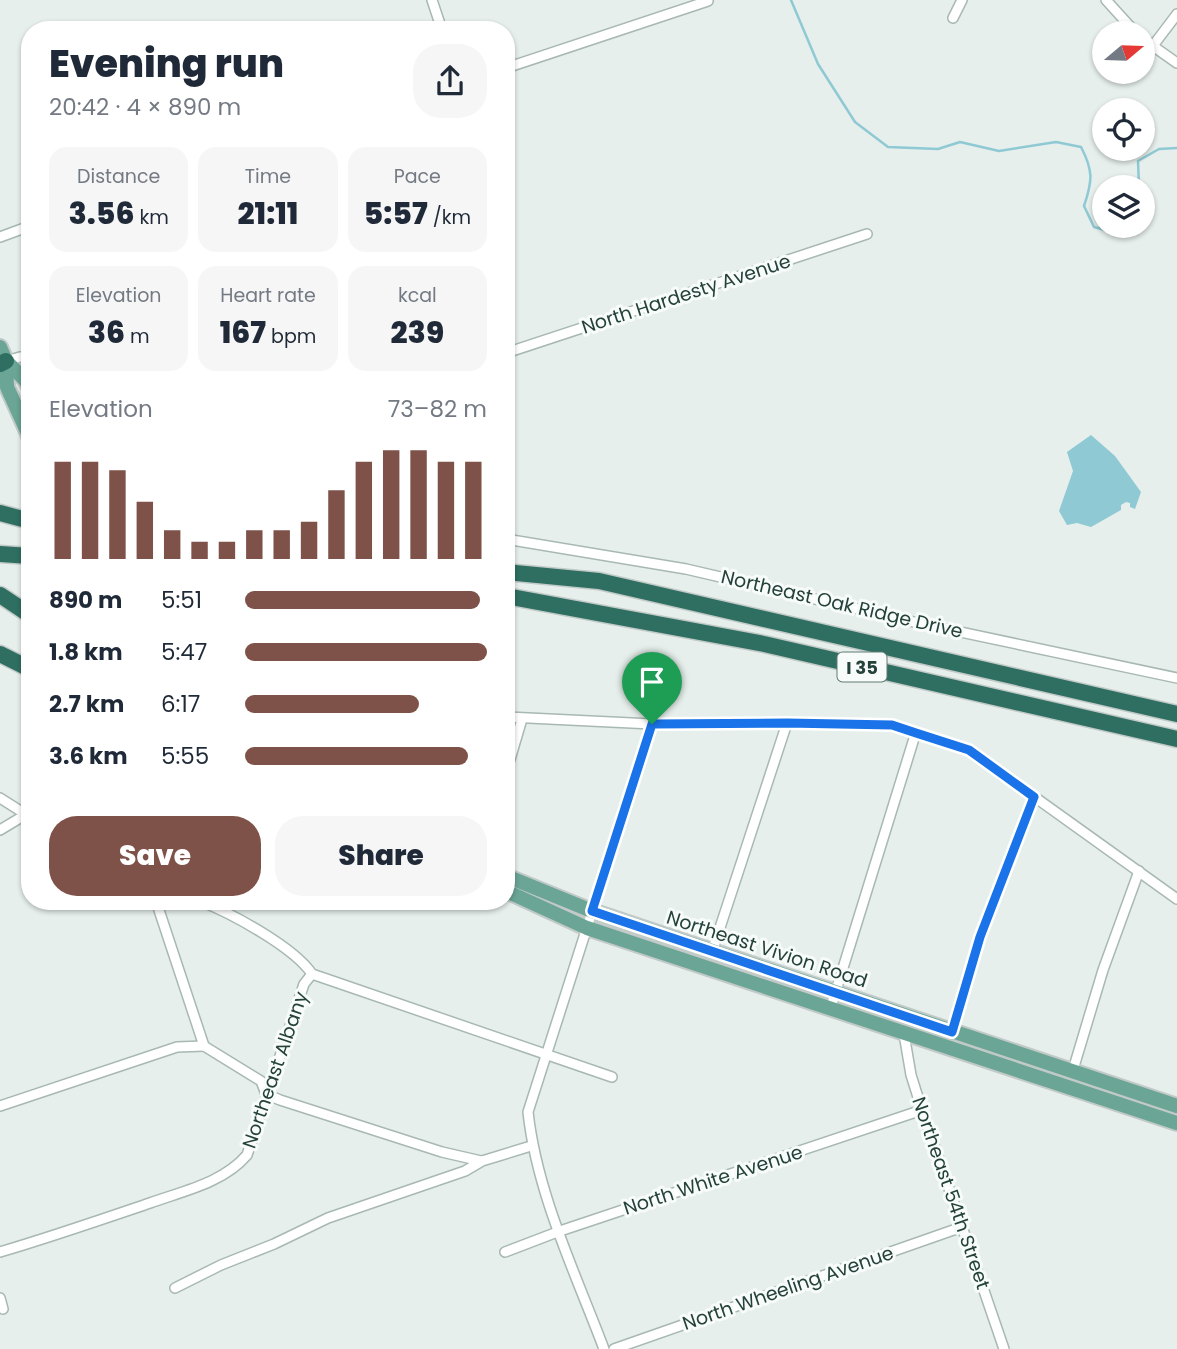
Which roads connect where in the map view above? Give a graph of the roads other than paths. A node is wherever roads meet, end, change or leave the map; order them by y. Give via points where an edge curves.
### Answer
1 (432, 0) edge
2 (962, 0) edge
3 (1106, 0) edge
4 (708, 1) edge
5 (1177, 14) edge
6 (953, 18) dead end
7 (439, 21) edge
8 (1125, 21) edge
9 (1155, 43) edge
10 (1155, 49) edge
11 (1177, 63) edge
12 (515, 65) edge
13 (21, 229) edge
14 (867, 234) dead end
15 (0, 237) edge
16 (515, 350) edge
17 (21, 357) edge
18 (2, 358) edge
19 (21, 375) edge
20 (21, 418) edge
21 (0, 513) edge
22 (21, 519) edge
23 (515, 540) edge
24 (0, 554) edge
25 (21, 555) edge
26 (515, 573) edge
27 (0, 595) edge
28 (515, 598) edge
29 (515, 603) edge
30 (545, 603) junction
31 (21, 609) edge
32 (0, 653) edge
33 (21, 664) edge
34 (1177, 678) edge
35 (1177, 714) edge
36 (515, 718) edge
37 (522, 719) junction
38 (787, 723) junction
39 (652, 724) junction
40 (916, 733) junction
41 (1177, 739) edge
42 (515, 743) edge
43 (1034, 797) junction
44 (0, 798) edge
45 (21, 812) edge
46 (21, 820) edge
47 (0, 830) edge
48 (1139, 871) junction
49 (515, 880) edge
50 (515, 895) edge
51 (1177, 899) edge
52 (159, 910) edge
53 (219, 910) edge
54 (592, 911) junction
55 (587, 928) junction
56 (712, 952) junction
57 (312, 974) junction
58 (835, 992) junction
59 (830, 1010) junction
60 (952, 1032) junction
61 (904, 1034) junction
62 (204, 1046) junction
63 (546, 1054) junction
64 (1073, 1070) junction
65 (612, 1077) dead end
66 (266, 1094) junction
67 (0, 1106) edge
68 (1177, 1106) edge
69 (922, 1110) junction
70 (1177, 1123) edge
71 (531, 1146) junction
72 (482, 1161) junction
73 (962, 1227) junction
74 (560, 1231) junction
75 (0, 1252) edge
76 (505, 1252) dead end
77 (175, 1288) dead end
78 (0, 1298) edge
79 (3, 1309) dead end
80 (604, 1349) edge
81 (614, 1349) edge
82 (1004, 1349) edge

1 - 7 street
2 - 6 street
3 - 8 street
4 - 12 street
5 - 9 street
10 - 11 street
13 - 15 street
14 - 16 street, North Hardesty Avenue
17 - 18 street
18 - 19 main road
18 - 20 main road via 7,387
21 - 22 highway
23 - 34 street, Northeast Oak Ridge Drive via 698,571
24 - 25 highway
26 - 35 highway, I 35 via 599,581
27 - 31 highway
28 - 30 highway, I 35
29 - 30 highway
30 - 41 highway, I 35 via 764,644
32 - 33 highway
36 - 37 street
37 - 39 street
37 - 42 street
38 - 39 street
38 - 40 street via 892,725
38 - 56 street
39 - 54 street
40 - 43 street via 969,750
40 - 58 street
43 - 48 street
43 - 60 street via 980,937
44 - 45 street
46 - 47 street
48 - 51 street
48 - 64 street
49 - 54 main road, Northeast Vivion Road
50 - 55 main road, Northeast Vivion Road
52 - 62 street
53 - 57 street via 280,945
54 - 55 street
54 - 56 main road, Northeast Vivion Road
55 - 59 main road, Northeast Vivion Road
55 - 63 street
56 - 58 main road, Northeast Vivion Road
57 - 63 street
57 - 66 street, Northeast Albany via 304,984
58 - 59 street
58 - 60 main road, Northeast Vivion Road
59 - 61 main road, Northeast Vivion Road
60 - 64 main road, Northeast Vivion Road
61 - 69 street, Northeast 54th Street
61 - 70 main road, Northeast Vivion Road
62 - 66 street via 261,1081
62 - 67 street via 177,1047
63 - 65 street
63 - 71 street via 528,1112
64 - 68 main road, Northeast Vivion Road
66 - 72 street
66 - 75 street, Northeast Albany via 247,1155 217,1179
69 - 73 street, Northeast 54th Street
69 - 74 street, North White Avenue
71 - 72 street
71 - 74 street
72 - 77 street via 328,1218
73 - 81 street, North Wheeling Avenue
73 - 82 street, Northeast 54th Street
74 - 76 street, North White Avenue
74 - 80 street
78 - 79 street

